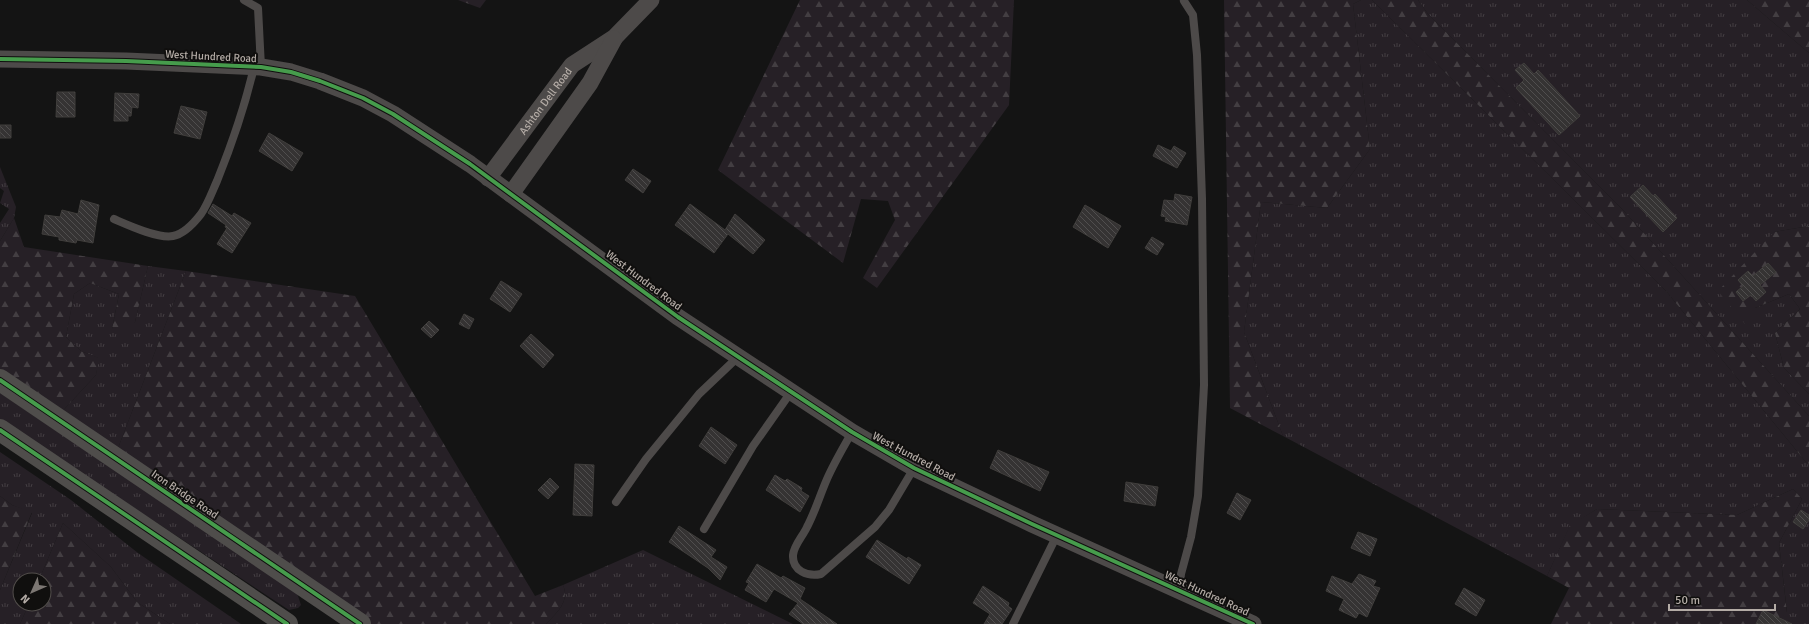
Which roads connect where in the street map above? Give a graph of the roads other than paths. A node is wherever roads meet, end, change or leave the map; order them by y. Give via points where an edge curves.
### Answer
1 (244, 0) edge
2 (652, 0) edge
3 (1184, 1) edge
4 (615, 37) junction
5 (0, 59) edge
6 (258, 67) junction
7 (488, 178) junction
8 (511, 194) junction
9 (114, 219) dead end
10 (738, 357) junction
11 (0, 380) edge
12 (791, 392) junction
13 (0, 430) edge
14 (852, 432) junction
15 (914, 468) junction
16 (616, 502) dead end
17 (704, 529) dead end
18 (1058, 535) junction
19 (1183, 591) junction
20 (287, 624) edge
21 (360, 624) edge
22 (1013, 624) edge
23 (1253, 624) edge

1 - 6 lane via 258,8
2 - 4 street, Ashton Dell Road
3 - 19 lane via 1193,15 1197,56 1204,385 1198,496 1181,574 1180,583
4 - 7 street, Ashton Dell Road via 572,65
4 - 8 street, Ashton Dell Road via 590,83
5 - 6 street, West Hundred Road
6 - 7 street, West Hundred Road via 320,80 363,98 394,114
6 - 9 lane via 224,165 202,214 187,230 166,236 143,231
7 - 8 street, West Hundred Road
8 - 10 street, West Hundred Road via 679,318
10 - 12 street, West Hundred Road
10 - 16 lane via 699,394 634,475
11 - 21 main road, Iron Bridge Road
12 - 14 street, West Hundred Road
12 - 17 lane via 753,446
13 - 20 main road
14 - 15 street, West Hundred Road
14 - 15 lane via 828,477 793,555 798,568 804,574 821,574 876,527
15 - 18 street, West Hundred Road
18 - 19 street, West Hundred Road
18 - 22 lane
19 - 23 street, West Hundred Road

